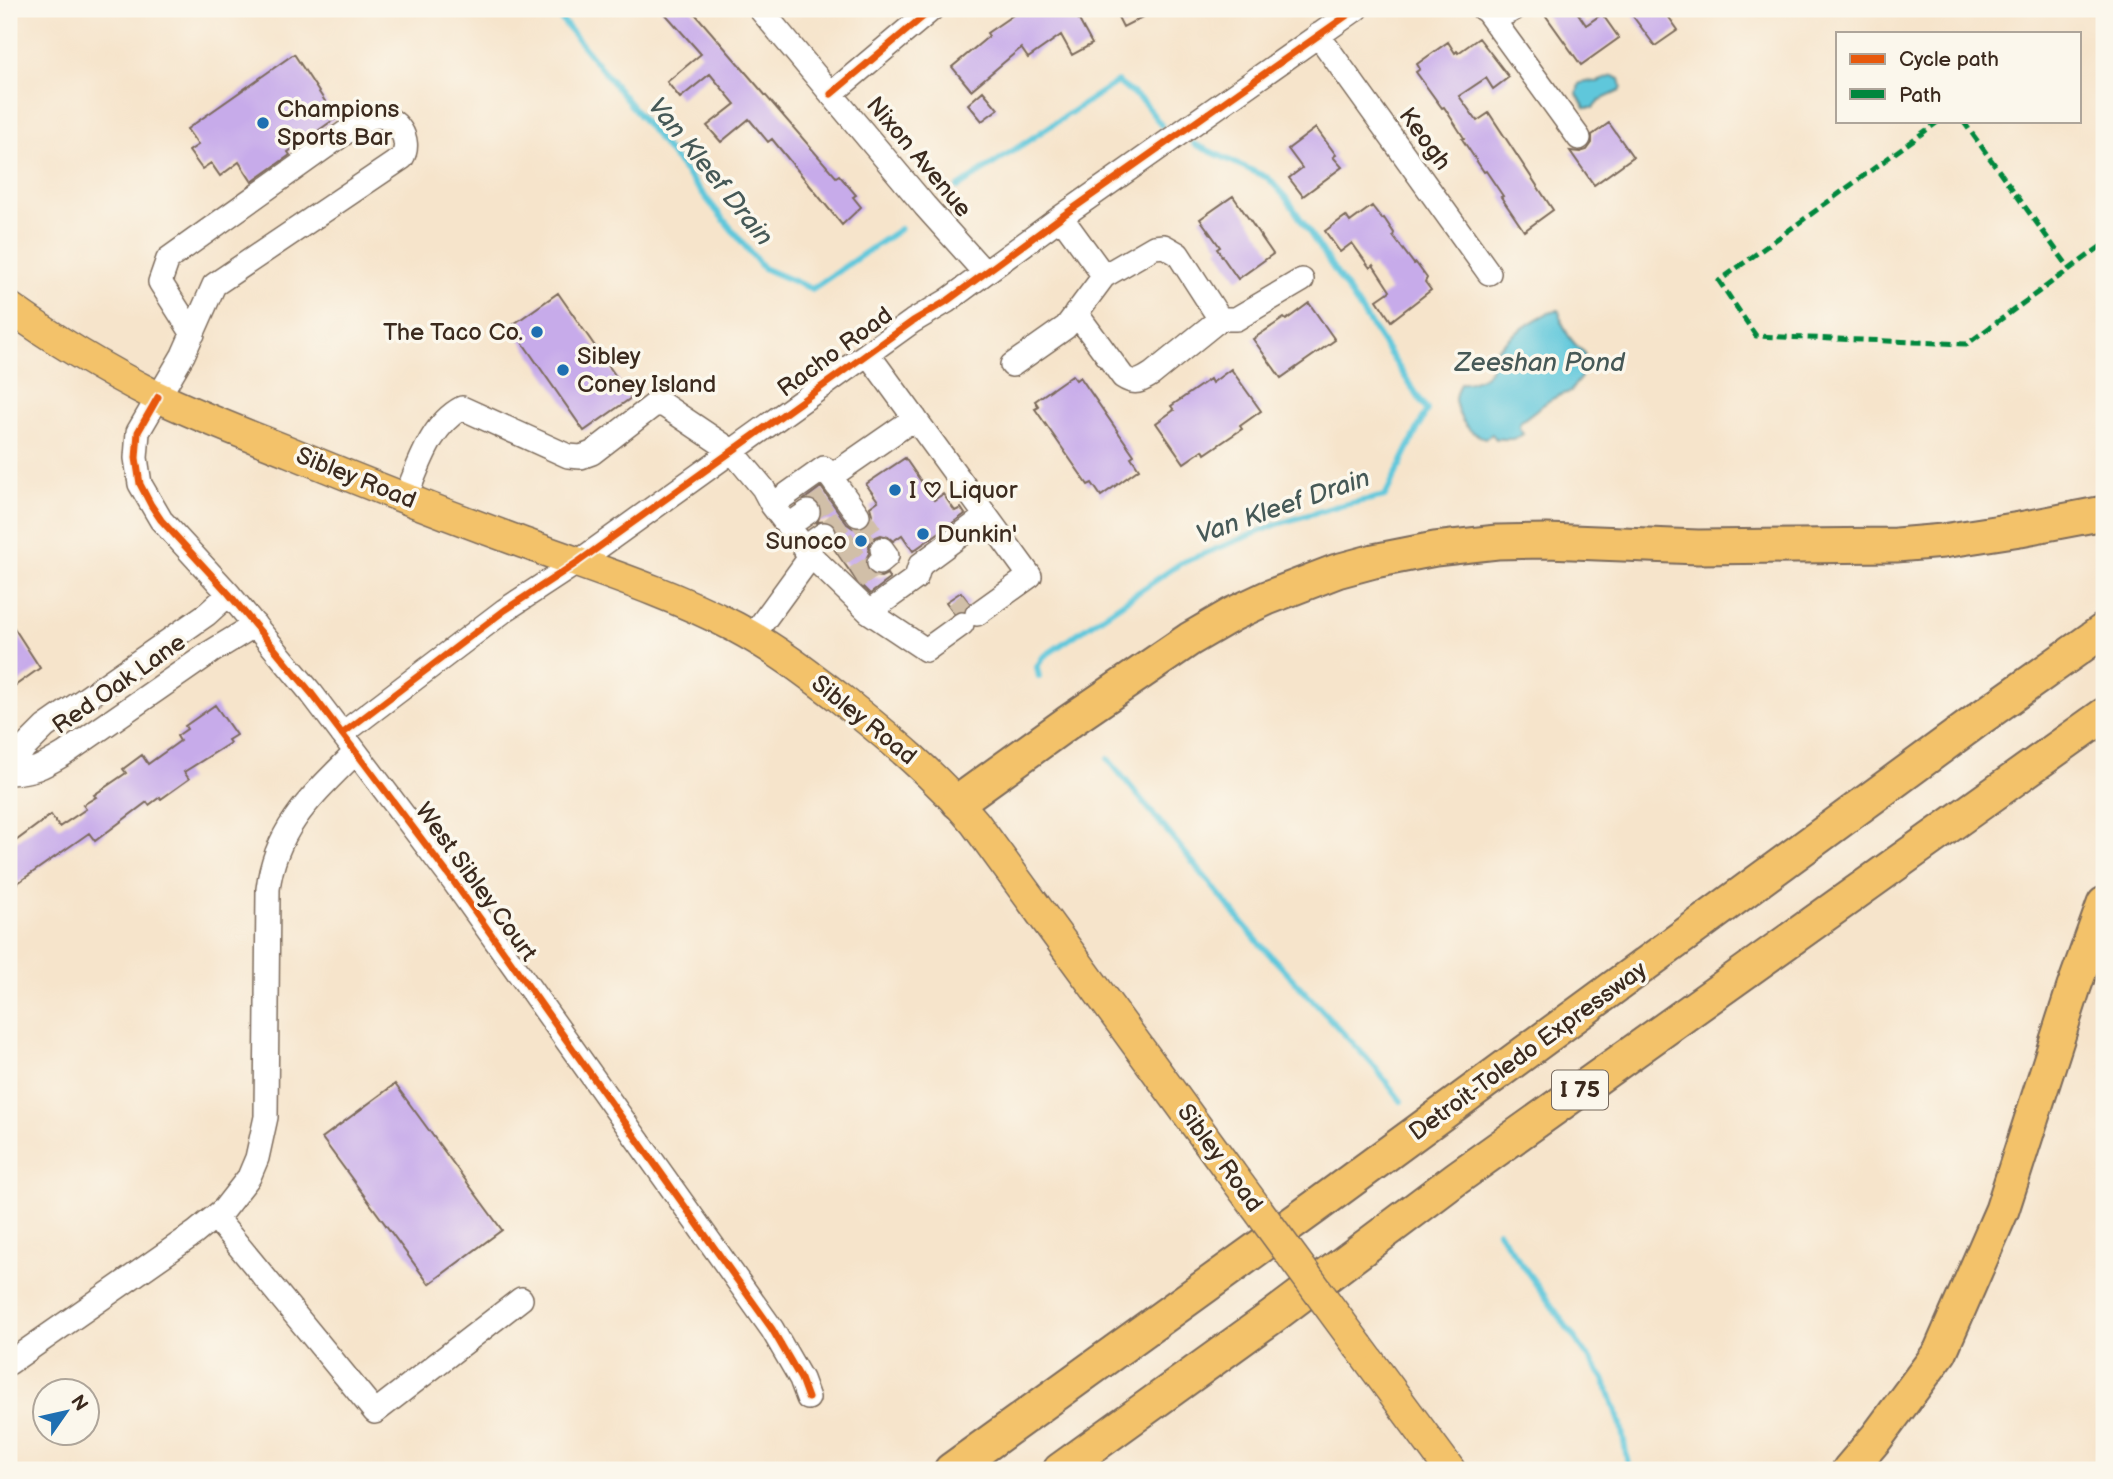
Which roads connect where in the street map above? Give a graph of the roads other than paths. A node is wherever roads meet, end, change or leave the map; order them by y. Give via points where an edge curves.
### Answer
1 (760, 9) edge
2 (932, 9) edge
3 (1356, 9) edge
4 (1514, 9) edge
5 (1486, 11) edge
6 (1318, 35) junction
7 (831, 94) junction
8 (1578, 138) dead end
9 (1061, 217) junction
10 (985, 273) junction
11 (1489, 273) dead end
12 (1104, 276) junction
13 (1301, 280) dead end
14 (9, 307) edge
15 (1076, 313) junction
16 (1220, 319) junction
17 (193, 334) junction
18 (868, 354) junction
19 (1013, 365) dead end
20 (158, 397) junction
21 (915, 418) junction
22 (732, 451) junction
23 (834, 488) junction
24 (405, 498) junction
25 (772, 505) junction
26 (808, 512) tunnel mouth
27 (2104, 513) edge
28 (853, 514) tunnel mouth
29 (985, 517) junction
30 (788, 526) junction
31 (824, 534) tunnel mouth
32 (819, 556) junction
33 (578, 562) junction
34 (229, 594) junction
35 (869, 612) junction
36 (255, 625) junction
37 (2104, 630) edge
38 (752, 636) junction
39 (2104, 715) edge
40 (342, 734) junction
41 (355, 754) junction
42 (9, 772) edge
43 (958, 802) junction
44 (2104, 904) edge
45 (215, 1217) junction
46 (522, 1299) dead end
47 (1250, 1332) junction
48 (9, 1363) edge
49 (808, 1398) dead end
50 (951, 1470) edge
51 (1060, 1470) edge
52 (1098, 1470) edge
53 (1450, 1470) edge
54 (1849, 1470) edge

1 - 7 street, Nixon Avenue
2 - 7 street
3 - 6 street, Racho Road
4 - 5 street via 1503,15
5 - 8 street
6 - 9 street, Racho Road
6 - 11 street, Keogh
7 - 10 street, Nixon Avenue
9 - 10 street, Racho Road
9 - 12 street
10 - 18 street, Racho Road
12 - 15 street
12 - 16 street via 1154,247 1164,246 1178,254
13 - 16 street via 1236,319
14 - 20 main road, Sibley Road via 97,366
15 - 16 street via 1123,377 1135,382 1152,374
15 - 19 street via 1066,327
17 - 17 street, West Sibley Court via 214,285 402,158 406,139 400,129 375,116 363,120 169,260 160,282
17 - 20 street, West Sibley Court
18 - 21 street
18 - 22 street, Racho Road
20 - 24 main road, Sibley Road
20 - 34 street, West Sibley Court via 138,432 140,484 161,520
21 - 23 street
21 - 29 street
22 - 24 street via 662,404 654,405 581,457 568,456 462,408 435,432
22 - 25 street
22 - 33 street, Racho Road
23 - 25 street via 824,468
23 - 28 street
24 - 33 main road, Sibley Road
25 - 30 street
26 - 30 street
27 - 43 highway via 1896,545 1497,542 1374,561 1267,598 1189,639
29 - 35 street via 920,565 916,578
29 - 35 street via 1030,576 998,598 985,592 926,650
30 - 32 street
31 - 32 street
32 - 35 street via 849,582
32 - 38 street
33 - 38 main road, Sibley Road
33 - 40 street, Racho Road via 505,610
34 - 36 street, West Sibley Court
34 - 42 street, Red Oak Lane via 45,727
36 - 40 street, West Sibley Court
36 - 42 street, Red Oak Lane via 64,754 34,770
37 - 50 highway, Detroit-Toledo Expressway / I 75
38 - 43 main road, Sibley Road via 864,717
39 - 47 highway, I 75 via 1468,1170
40 - 41 street, West Sibley Court
41 - 45 street via 291,823 270,869 266,1116 249,1177
41 - 49 street, West Sibley Court via 454,882 772,1329
43 - 53 main road, Sibley Road, bridge
44 - 54 highway via 2002,1210 1940,1352
45 - 46 street via 375,1412
45 - 48 street
47 - 51 highway, I 75
47 - 52 highway via 1180,1409

